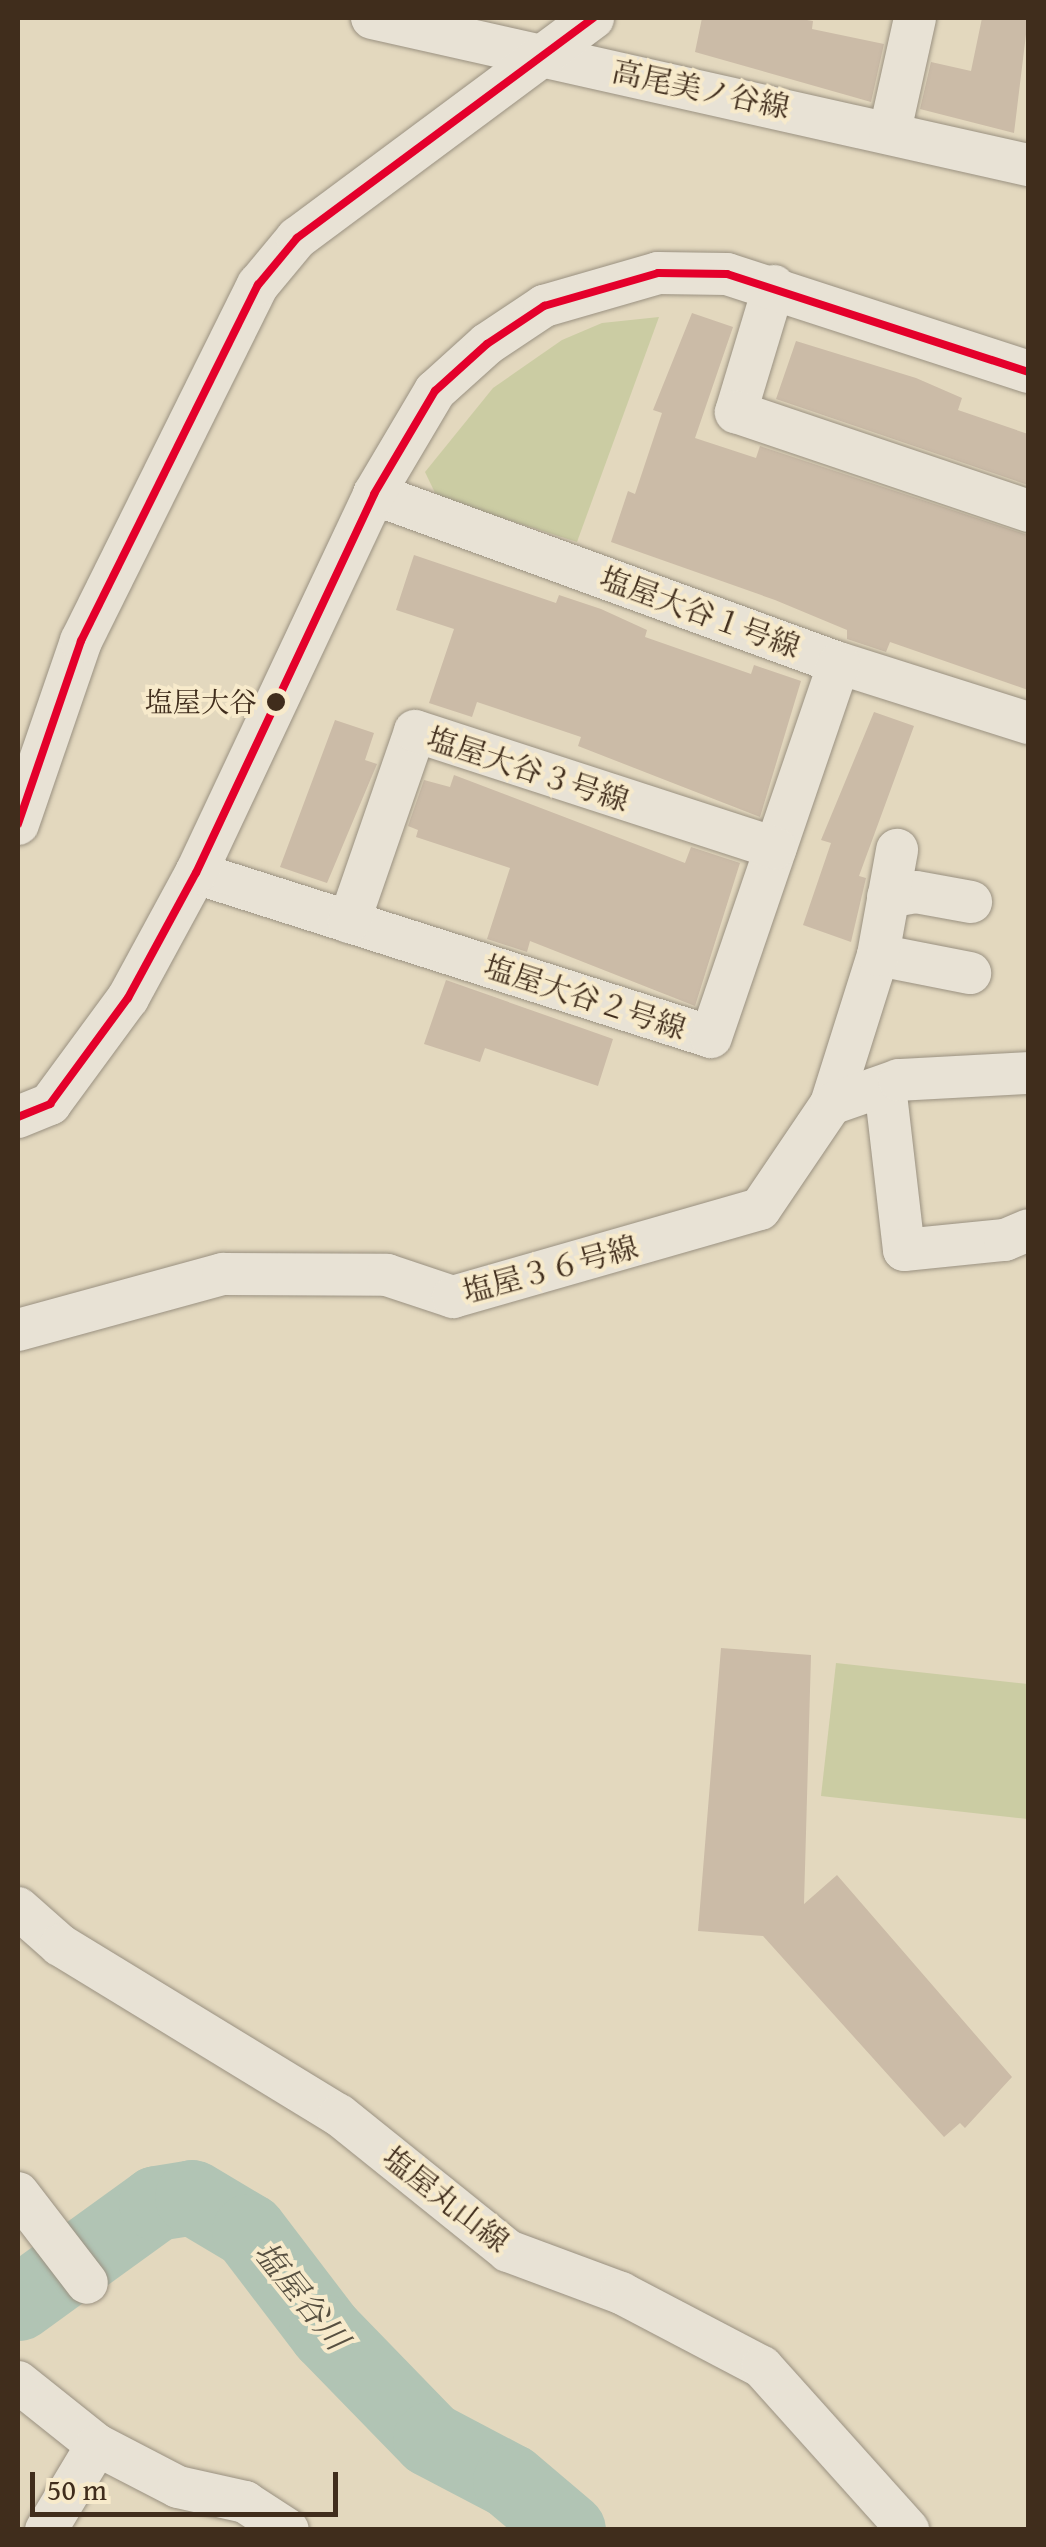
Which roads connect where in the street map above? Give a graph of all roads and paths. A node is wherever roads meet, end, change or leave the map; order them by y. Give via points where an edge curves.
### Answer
1 (372, 18) edge
2 (593, 18) edge
3 (915, 18) edge
4 (541, 54) junction
5 (890, 130) junction
6 (1026, 152) edge
7 (774, 286) junction
8 (1028, 372) edge
9 (374, 494) junction
10 (1028, 511) edge
11 (838, 663) junction
12 (1028, 723) edge
13 (18, 824) edge
14 (775, 848) junction
15 (897, 850) dead end
16 (196, 872) junction
17 (888, 897) junction
18 (971, 902) dead end
19 (349, 922) junction
20 (878, 955) junction
21 (970, 973) dead end
22 (1028, 1073) edge
23 (886, 1086) junction
24 (831, 1104) junction
25 (18, 1117) edge
26 (1028, 1230) edge
27 (18, 1330) edge
28 (23, 1929) edge
29 (18, 2192) edge
30 (87, 2283) dead end
31 (18, 2382) edge
32 (98, 2445) junction
33 (880, 2511) edge
34 (46, 2530) edge
35 (288, 2530) edge
36 (908, 2530) edge

1 - 4 street, 高尾美ノ谷線
2 - 4 street
3 - 5 street
4 - 5 street, 高尾美ノ谷線
4 - 13 street via 297,238 258,285 81,641
5 - 6 street, 高尾美ノ谷線
7 - 8 street
7 - 9 street via 727,274 658,273 544,306 435,391
7 - 10 street via 736,412
9 - 11 street, 塩屋大谷１号線
9 - 16 street
11 - 12 street, 塩屋大谷１号線
11 - 14 street, 塩屋大谷２号線
14 - 19 street, 塩屋大谷２号線 via 711,1037
14 - 19 street, 塩屋大谷３号線 via 415,731
15 - 17 street, 塩屋３６号線
16 - 19 street, 塩屋大谷２号線
16 - 25 street via 128,998 66,1085 50,1104
17 - 18 street via 916,892
17 - 20 street, 塩屋３６号線
20 - 21 street
20 - 24 street, 塩屋３６号線
22 - 23 street
23 - 24 street
23 - 26 street via 904,1250 1005,1240
24 - 27 street, 塩屋３６号線 via 760,1209 453,1298 387,1276 223,1274
28 - 33 street, 塩屋丸山線 via 339,2115 508,2251 622,2293 762,2367
29 - 30 street
31 - 32 street
32 - 34 street
32 - 35 street via 178,2488 245,2502
33 - 36 street, 塩屋丸山線

